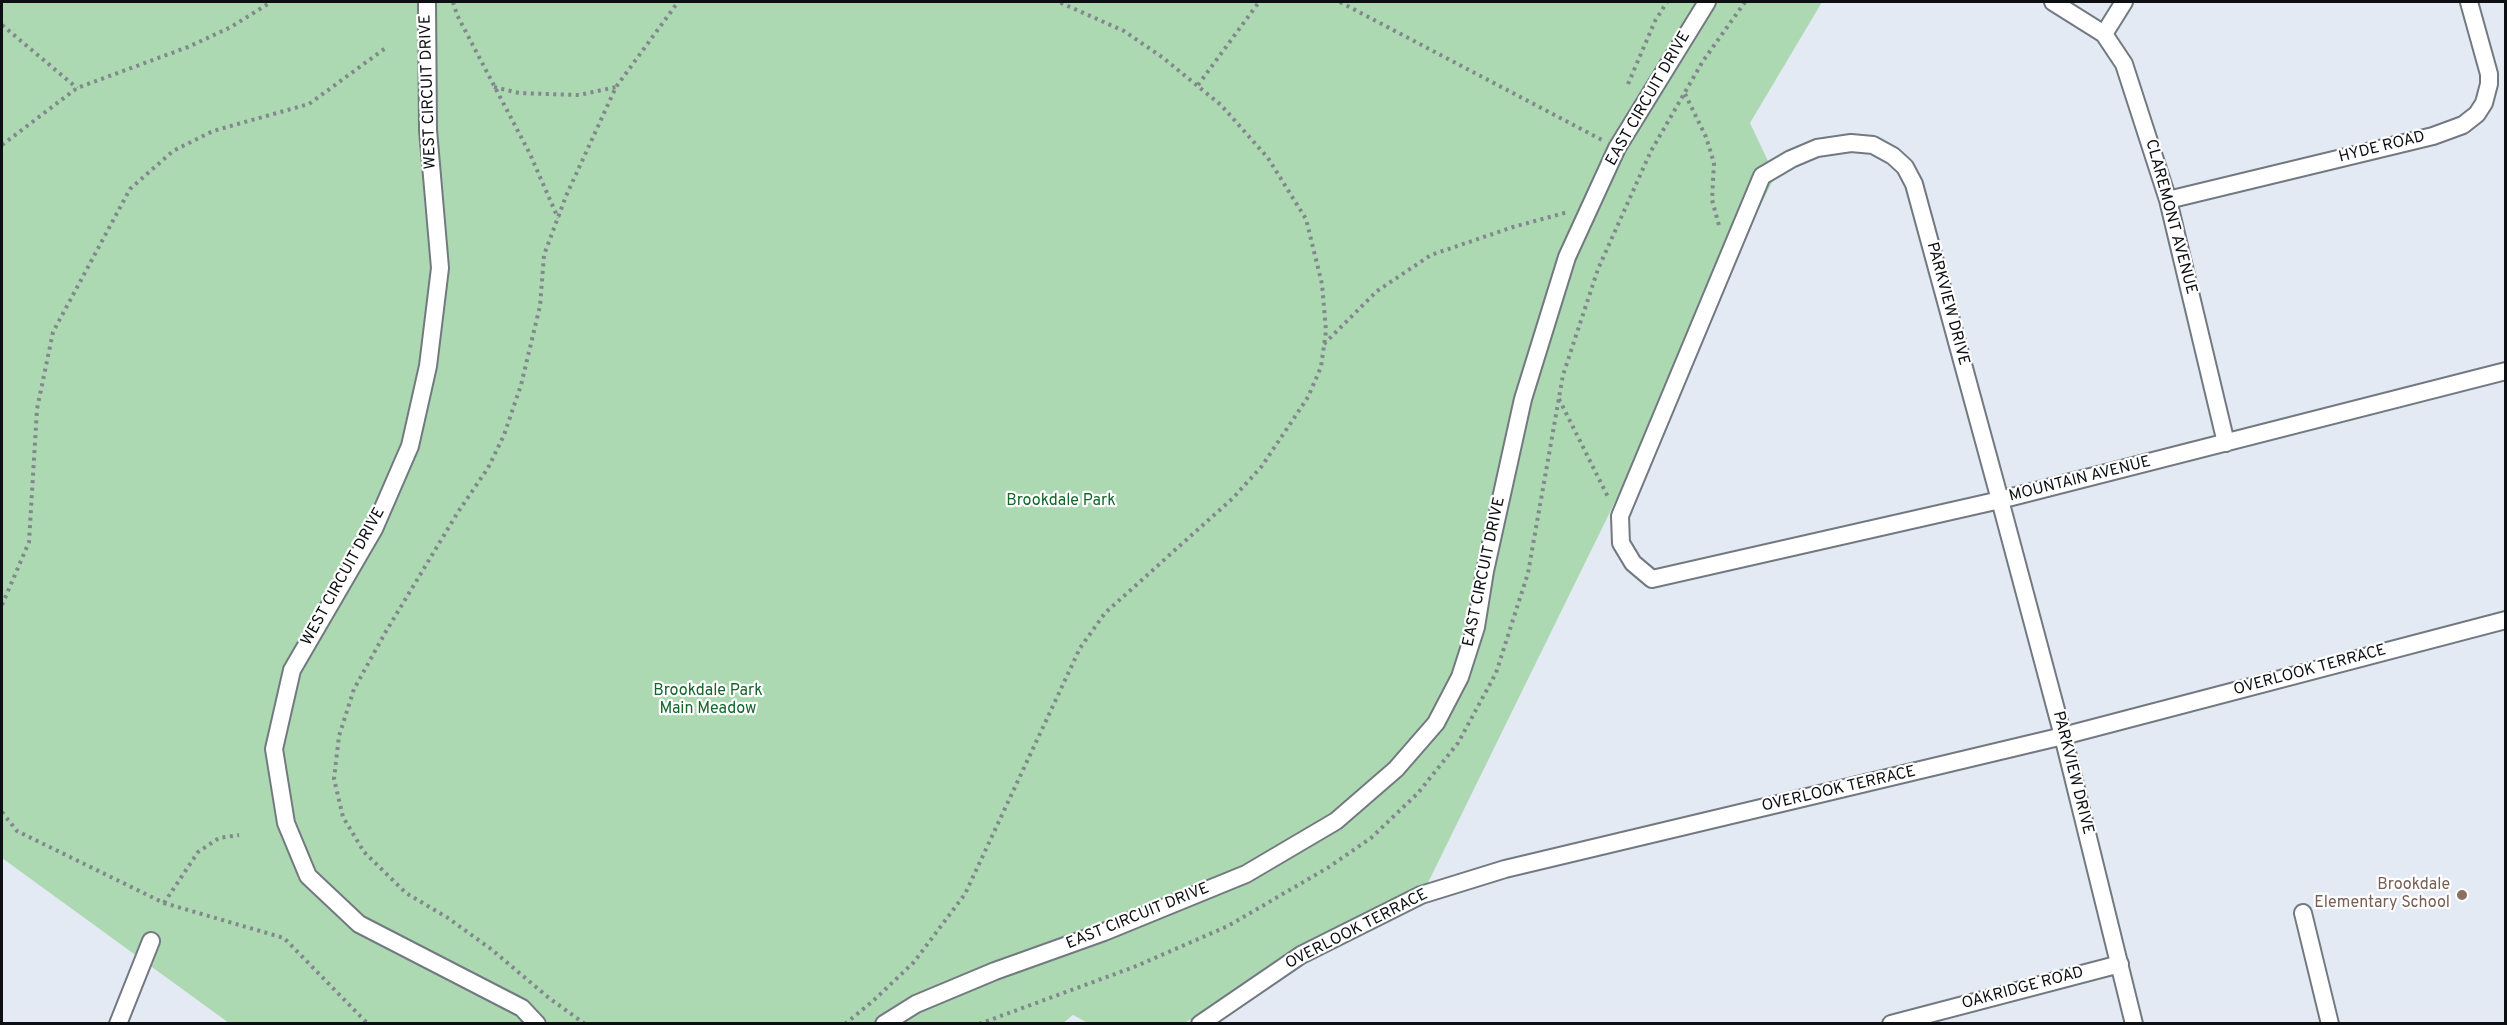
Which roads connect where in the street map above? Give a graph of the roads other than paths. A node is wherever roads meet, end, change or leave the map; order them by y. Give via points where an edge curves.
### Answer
1 (427, 2) edge
2 (1707, 2) edge
3 (2053, 2) edge
4 (2124, 2) edge
5 (2469, 2) edge
6 (2104, 34) junction
7 (2168, 200) junction
8 (2505, 372) edge
9 (2226, 443) junction
10 (2001, 500) junction
11 (1652, 579) joint
12 (2505, 620) edge
13 (2063, 736) junction
14 (2303, 913) dead end
15 (151, 941) dead end
16 (2120, 964) junction
17 (118, 1023) edge
18 (537, 1023) edge
19 (884, 1023) edge
20 (1200, 1023) edge
21 (1891, 1023) edge
22 (2134, 1023) edge
23 (2330, 1023) edge

1 - 18 street, WEST CIRCUIT DRIVE via 428,130 440,268 428,366 410,446 374,529 292,670 274,749 286,823 308,876 360,924 522,1008
2 - 19 street, EAST CIRCUIT DRIVE via 1617,148 1559,281 1523,399 1476,627 1460,677 1437,723 1396,769 1336,821 1246,874 1104,932 994,971 916,1004
3 - 6 street
4 - 6 street
5 - 7 street, HYDE ROAD via 2489,84 2484,103 2463,125 2433,136
6 - 7 street, CLAREMONT AVENUE via 2124,64
7 - 9 street, CLAREMONT AVENUE
8 - 9 street, MOUNTAIN AVENUE
9 - 10 street, MOUNTAIN AVENUE
10 - 11 street, MOUNTAIN AVENUE
10 - 11 street, PARKVIEW DRIVE via 1914,184 1905,167 1873,145 1851,143 1817,148 1762,176 1620,516 1621,543 1633,563
10 - 13 street, PARKVIEW DRIVE
12 - 13 street, OVERLOOK TERRACE
13 - 16 street, PARKVIEW DRIVE
13 - 20 street, OVERLOOK TERRACE via 1505,869 1421,895 1301,955
14 - 23 street
15 - 17 street
16 - 21 street, OAKRIDGE ROAD
16 - 22 street, PARKVIEW DRIVE

